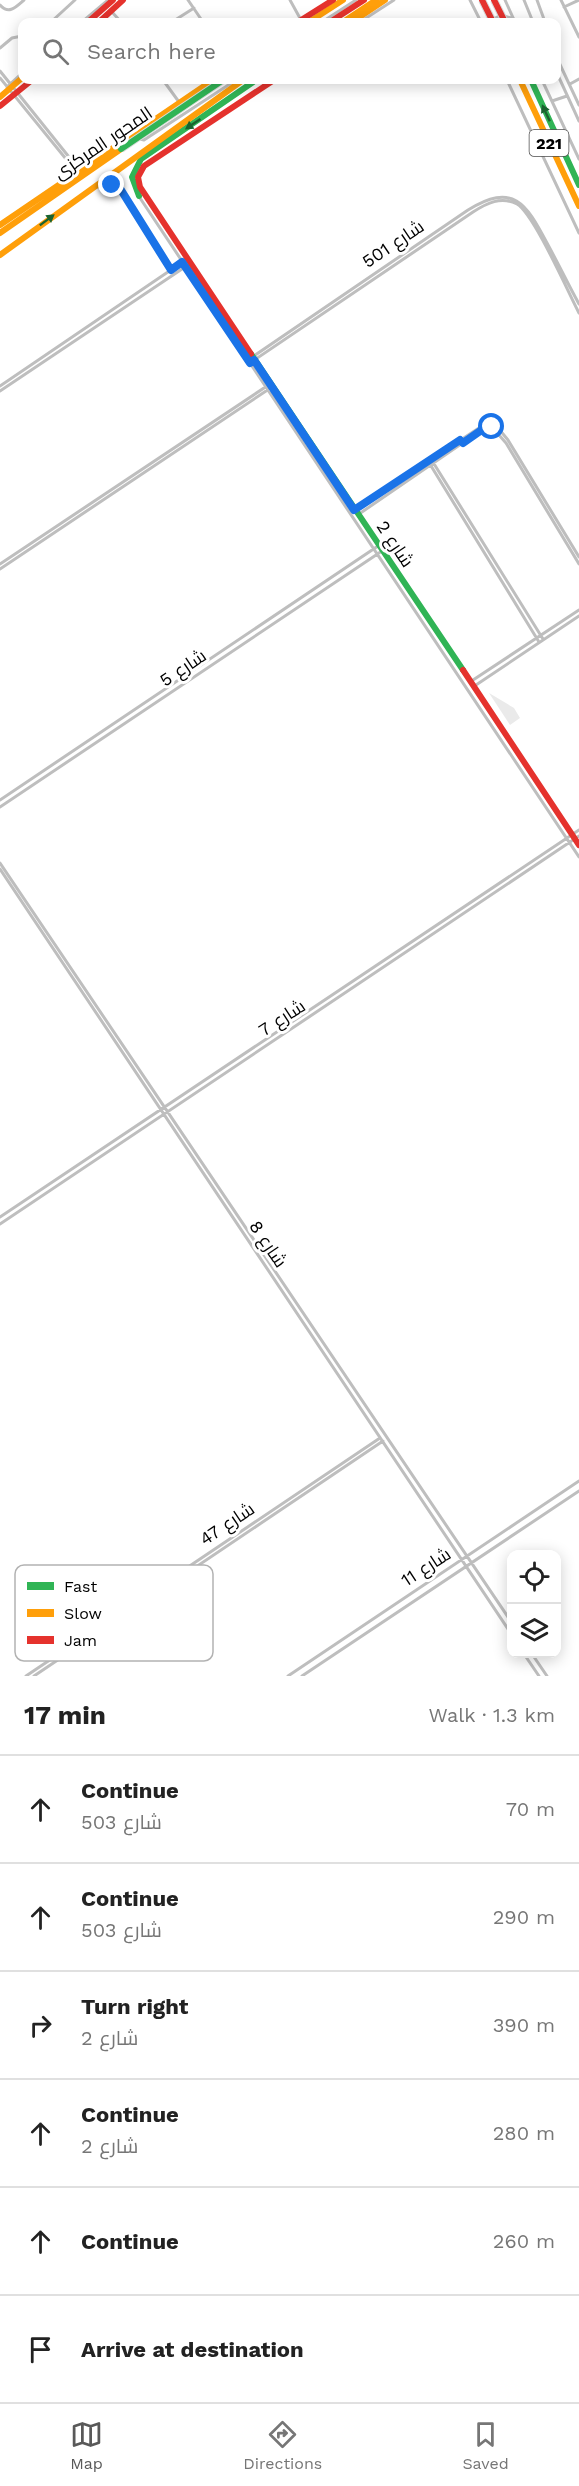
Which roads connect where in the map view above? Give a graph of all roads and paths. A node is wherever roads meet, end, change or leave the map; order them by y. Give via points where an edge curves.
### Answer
1 (24, 0) edge
2 (75, 0) edge
3 (108, 0) edge
4 (113, 0) edge
5 (123, 0) edge
6 (188, 0) edge
7 (290, 0) edge
8 (333, 0) edge
9 (343, 0) edge
10 (356, 0) edge
11 (364, 0) edge
12 (376, 0) edge
13 (385, 0) edge
14 (394, 0) edge
15 (470, 0) edge
16 (482, 0) edge
17 (494, 0) edge
18 (505, 0) edge
19 (524, 0) edge
20 (537, 0) edge
21 (561, 0) edge
22 (579, 0) edge
23 (0, 5) edge
24 (564, 7) junction
25 (194, 8) junction
26 (112, 12) junction
27 (55, 18) edge
28 (87, 18) edge
29 (93, 18) edge
30 (104, 18) edge
31 (117, 18) edge
32 (178, 18) edge
33 (200, 18) edge
34 (298, 18) edge
35 (306, 18) edge
36 (315, 18) edge
37 (328, 18) edge
38 (337, 18) edge
39 (349, 18) edge
40 (358, 18) edge
41 (366, 18) edge
42 (479, 18) edge
43 (491, 18) edge
44 (503, 18) edge
45 (513, 18) edge
46 (531, 18) edge
47 (544, 18) edge
48 (579, 25) edge
49 (574, 27) junction
50 (18, 37) edge
51 (579, 37) edge
52 (0, 48) edge
53 (562, 68) edge
54 (0, 71) edge
55 (0, 78) edge
56 (18, 79) edge
57 (579, 79) edge
58 (18, 82) edge
59 (561, 82) edge
60 (23, 84) edge
61 (166, 84) edge
62 (207, 84) edge
63 (218, 84) edge
64 (230, 84) edge
65 (237, 84) edge
66 (249, 84) edge
67 (251, 84) edge
68 (267, 84) edge
69 (509, 84) edge
70 (522, 84) edge
71 (533, 84) edge
72 (544, 84) edge
73 (569, 84) junction
74 (12, 89) junction
75 (567, 96) junction
76 (0, 97) edge
77 (212, 101) junction
78 (552, 101) junction
79 (180, 102) junction
80 (579, 105) edge
81 (0, 106) edge
82 (579, 121) edge
83 (136, 131) junction
84 (68, 158) junction
85 (579, 159) edge
86 (82, 167) junction
87 (70, 176) junction
88 (579, 184) edge
89 (87, 190) junction
90 (139, 196) joint
91 (579, 206) edge
92 (0, 225) edge
93 (0, 233) edge
94 (579, 233) edge
95 (0, 255) edge
96 (186, 263) junction
97 (171, 270) junction
98 (174, 274) junction
99 (572, 296) junction
100 (579, 304) edge
101 (579, 313) edge
102 (57, 350) junction
103 (251, 360) junction
104 (0, 386) edge
105 (269, 387) junction
106 (0, 391) edge
107 (462, 442) junction
108 (429, 460) junction
109 (432, 465) junction
110 (527, 474) junction
111 (356, 513) junction
112 (378, 550) junction
113 (579, 557) edge
114 (0, 564) edge
115 (579, 564) edge
116 (0, 569) edge
117 (579, 610) edge
118 (579, 616) edge
119 (540, 639) junction
120 (469, 685) junction
121 (148, 699) junction
122 (152, 705) junction
123 (0, 800) edge
124 (0, 807) edge
125 (579, 830) edge
126 (572, 838) edge
127 (579, 845) edge
128 (579, 857) edge
129 (0, 863) edge
130 (0, 869) edge
131 (164, 1111) junction
132 (0, 1217) edge
133 (0, 1224) edge
134 (384, 1438) junction
135 (579, 1481) edge
136 (579, 1491) edge
137 (467, 1557) junction
138 (462, 1560) junction
139 (471, 1563) junction
140 (193, 1565) edge
141 (197, 1565) edge
142 (465, 1567) junction
143 (507, 1616) edge
144 (507, 1628) edge
145 (527, 1658) edge
146 (535, 1658) edge
147 (49, 1661) edge
148 (56, 1661) edge
149 (26, 1676) edge
150 (34, 1676) edge
151 (288, 1676) edge
152 (302, 1676) edge
153 (539, 1676) edge
154 (547, 1676) edge

1 - 23 street via 12,10
2 - 27 street
3 - 28 street
4 - 29 main road
5 - 26 main road
6 - 25 street
7 - 34 street
8 - 35 main road
9 - 36 main road
10 - 37 street
11 - 38 main road
12 - 39 main road
13 - 40 main road
14 - 41 street
15 - 42 street
16 - 43 main road, bridge
17 - 44 main road, bridge
18 - 45 street
19 - 46 street
20 - 47 street
21 - 24 street
22 - 24 street
24 - 49 street
25 - 32 street
25 - 33 street
26 - 30 main road
26 - 31 street
48 - 49 street
49 - 51 street
50 - 52 street
53 - 73 street
54 - 74 street
55 - 74 street
56 - 74 street
57 - 73 street
58 - 74 main road
59 - 75 street
60 - 74 main road
61 - 79 street
62 - 79 main road
63 - 93 main road, المحور المركزى, bridge
64 - 83 street via 144,140 137,140
65 - 77 main road, المحور المركزى
66 - 77 main road
67 -> 90 main road via 138,162 132,181
68 - 96 main road, شارع 2 via 144,166 138,177 140,187
69 - 94 street, 221
70 - 91 main road, 221
88 -> 71 main road, 221
72 - 78 street, 221
73 - 80 street
74 - 76 main road
74 - 81 main road
74 - 84 street
75 - 78 street
75 - 82 street
77 - 89 main road, المحور المركزى
78 - 85 street, 221
79 - 83 main road
83 - 86 main road
84 - 86 street
84 - 87 street
86 - 87 main road
87 - 92 main road
95 -> 89 main road, المحور المركزى
89 - 97 street via 110,185 120,188
90 - 96 street, شارع 2
96 - 97 street
96 - 98 street
96 - 103 main road, شارع 2
97 - 98 street
97 - 102 street
98 - 102 street
99 - 100 street
99 - 101 street
99 - 103 street, شارع 501 via 527,210 509,201 494,201
102 - 104 street
102 - 106 street
103 - 105 main road, شارع 2
105 - 111 main road, شارع 2
105 - 112 street, شارع 2
105 - 114 street
105 - 116 street
107 - 108 street
107 - 109 street
107 - 110 street via 492,427
108 - 109 street
108 - 111 street
109 - 111 street
109 - 119 street
110 - 113 street
110 - 115 street
111 - 112 main road, شارع 2
112 - 120 main road, شارع 2
112 - 121 street, شارع 5
112 - 122 street, شارع 5
117 - 119 street
118 - 119 street
119 - 120 street
120 - 126 main road, شارع 2
121 - 122 street
121 - 123 street, شارع 5
122 - 124 street, شارع 5
125 - 126 street, شارع 7
126 - 127 main road, شارع 2
126 - 128 street, شارع 2
126 - 131 street, شارع 7
129 - 131 street, شارع 8
130 - 131 street, شارع 8
131 - 132 street, شارع 7
131 - 133 street, شارع 7
131 - 134 street, شارع 8
134 - 137 street, شارع 8
134 - 138 street, شارع 8
134 - 140 street, شارع 47
134 - 141 street, شارع 47
135 - 137 street, شارع 11
136 - 139 street, شارع 11
137 - 138 street, شارع 11
137 - 139 street, شارع 8
138 - 142 street, شارع 8
138 - 151 street, شارع 11
139 - 142 street, شارع 11
139 - 143 street, شارع 8
142 - 144 street, شارع 8
142 - 152 street, شارع 11
145 - 153 street
146 - 154 street
147 - 149 street, شارع 47
148 - 150 street, شارع 47

